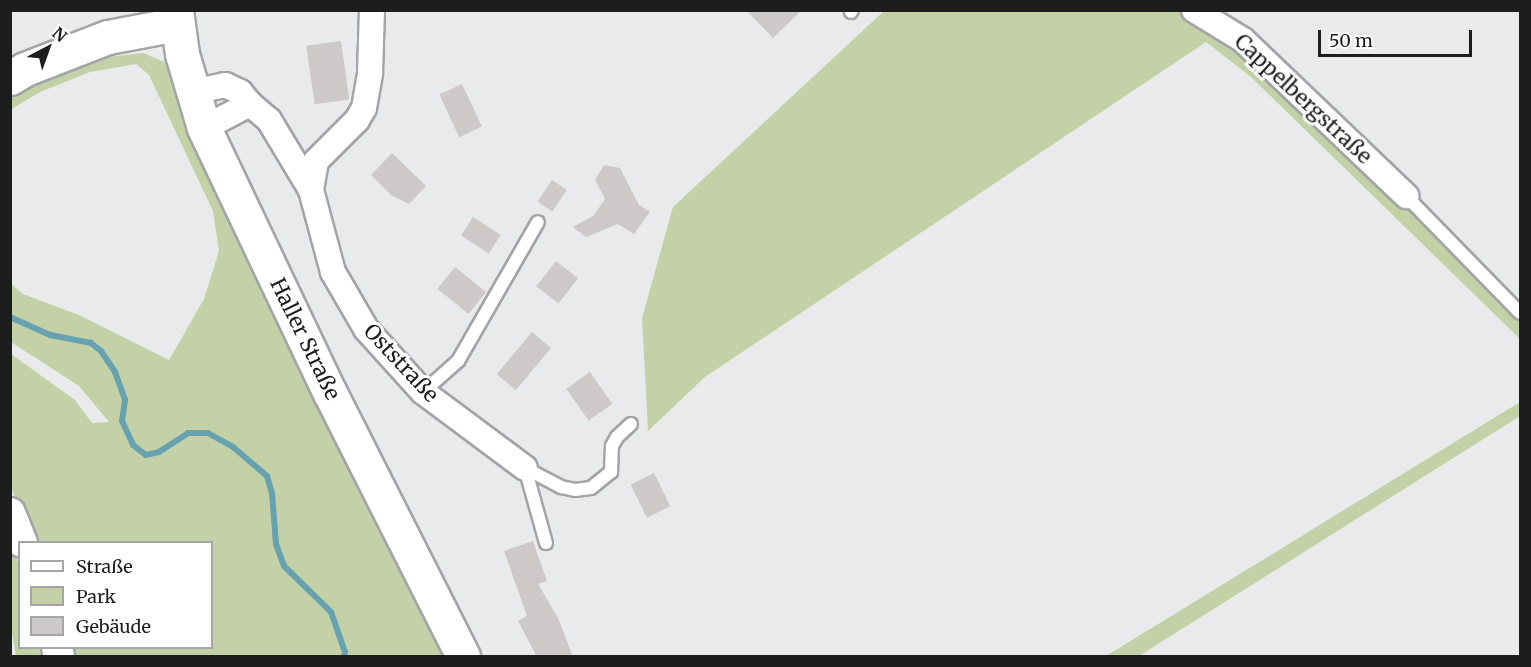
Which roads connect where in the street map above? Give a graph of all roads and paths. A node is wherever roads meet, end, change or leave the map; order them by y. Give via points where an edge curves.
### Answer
1 (372, 10) edge
2 (1194, 10) edge
3 (177, 17) edge
4 (10, 78) edge
5 (192, 92) junction
6 (250, 104) junction
7 (204, 128) junction
8 (311, 190) junction
9 (1406, 196) joint
10 (538, 222) dead end
11 (1521, 313) edge
12 (423, 392) junction
13 (631, 424) dead end
14 (525, 468) junction
15 (10, 513) edge
16 (21, 541) edge
17 (546, 543) dead end
18 (463, 657) edge

1 - 8 street, Oststraße via 370,72 364,108 316,161
2 - 9 street, Cappelbergstraße via 1243,40
3 - 4 main road via 108,37
3 - 5 main road, Haller Straße
5 - 6 street, Oststraße via 225,85 240,92
5 - 7 main road, Haller Straße
6 - 7 street
6 - 8 street, Oststraße via 269,120
7 - 18 main road, Haller Straße via 330,393
8 - 12 street, Oststraße via 333,272 366,329
9 - 11 lane
10 - 12 lane via 458,361
12 - 14 street, Oststraße
13 - 14 lane via 612,446 611,472 591,488 561,487
14 - 17 lane
15 - 16 street

